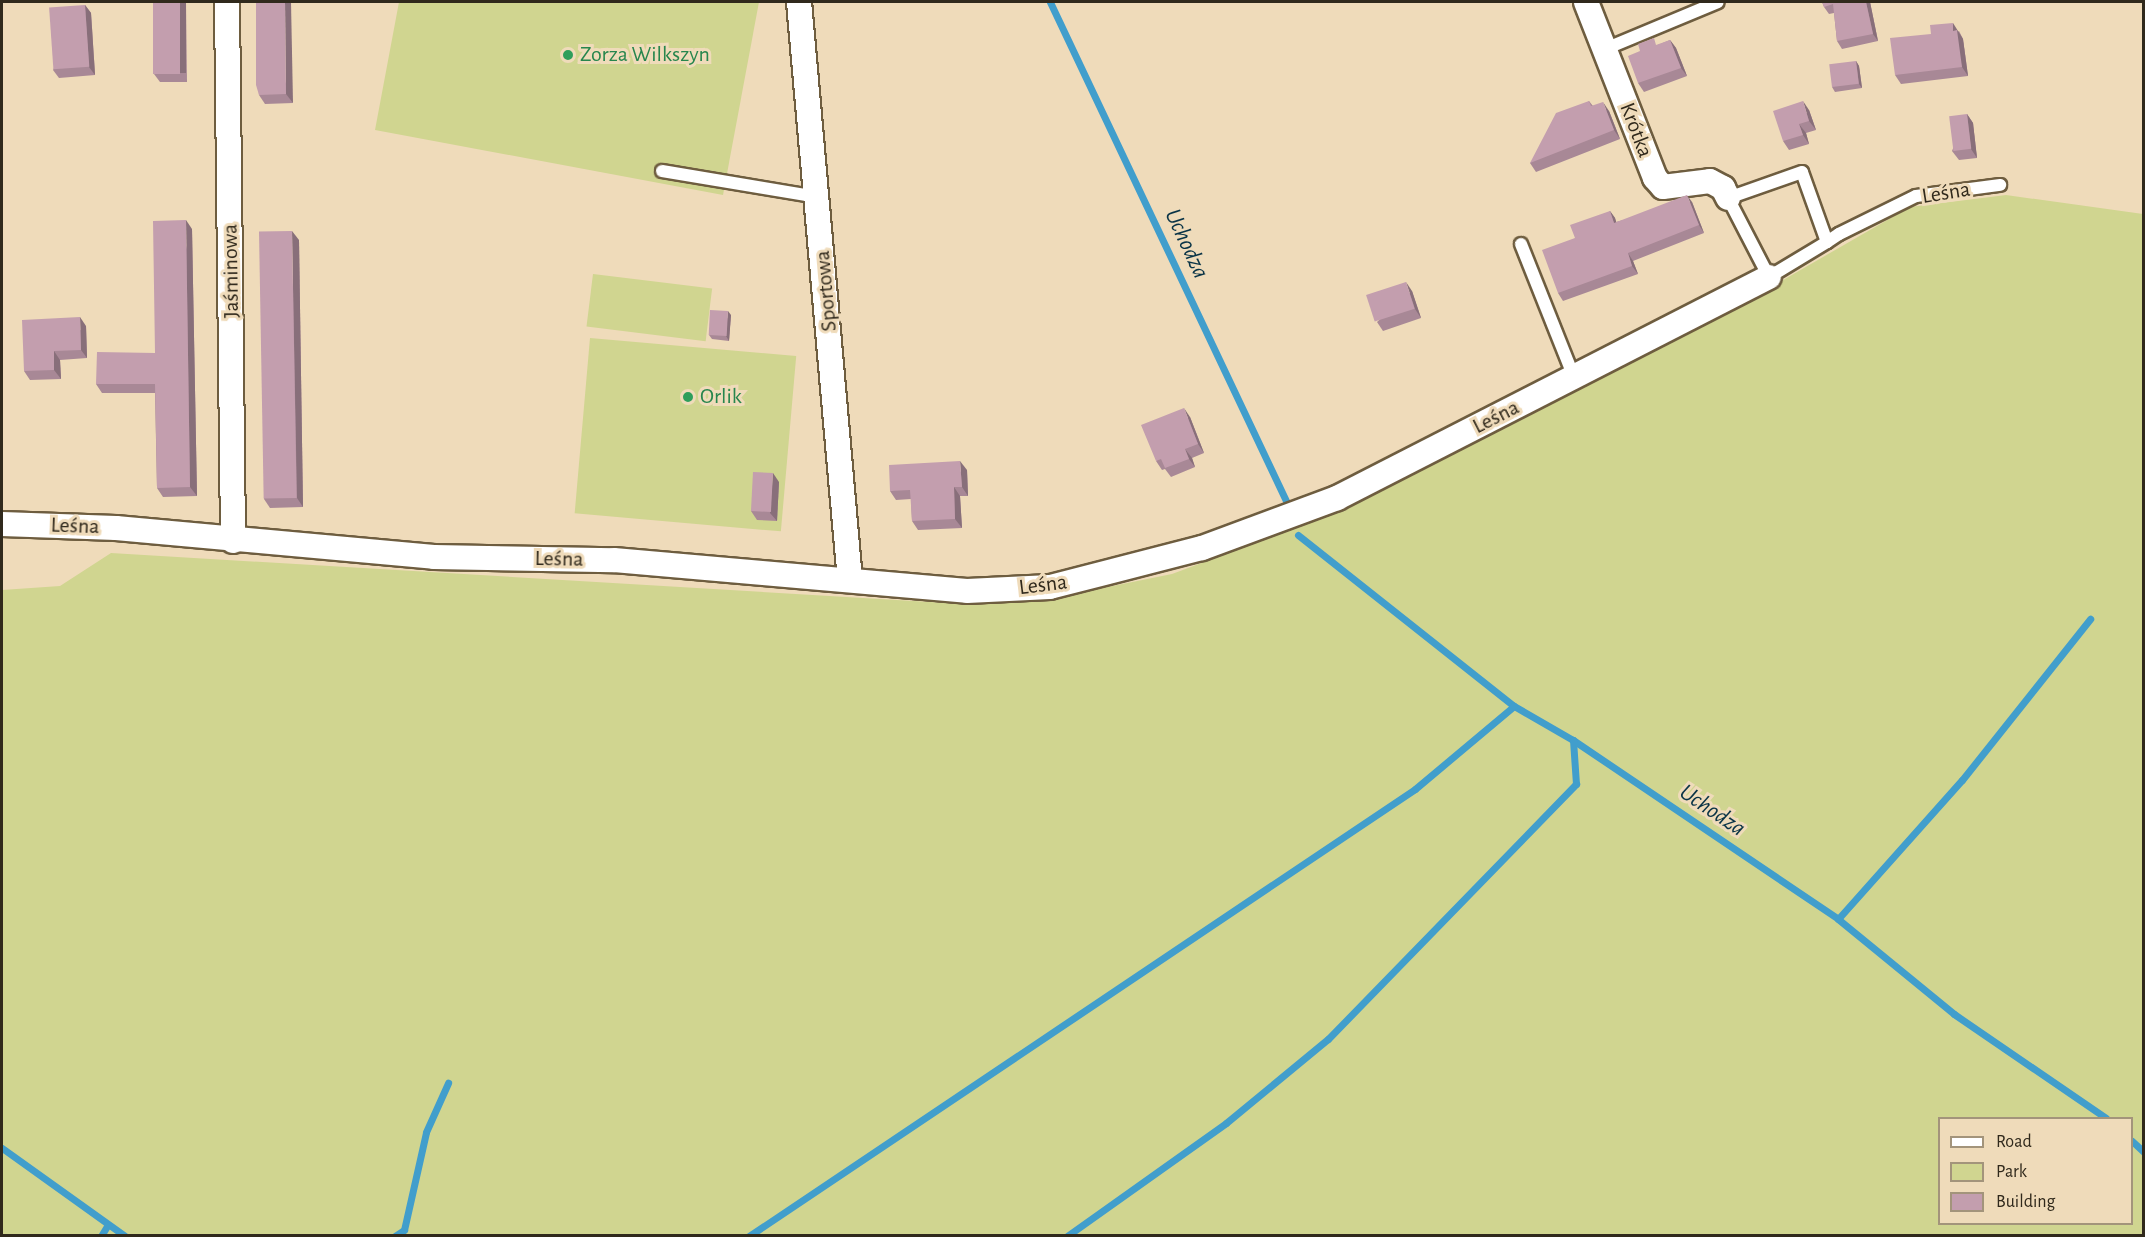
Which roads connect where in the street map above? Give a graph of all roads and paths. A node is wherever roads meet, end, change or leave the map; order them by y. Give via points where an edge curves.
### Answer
1 (227, 2) edge
2 (799, 2) edge
3 (1586, 2) edge
4 (1718, 2) edge
5 (1605, 49) junction
6 (662, 171) dead end
7 (2000, 185) dead end
8 (817, 197) junction
9 (1728, 198) junction
10 (1827, 242) junction
11 (1521, 244) dead end
12 (1769, 277) junction
13 (1575, 377) junction
14 (2, 524) edge
15 (233, 541) junction
16 (850, 580) junction

1 - 15 street, Jaśminowa
2 - 8 street, Sportowa
3 - 5 street, Krótka
4 - 5 lane
5 - 9 street, Krótka via 1655,178 1663,187 1710,181 1723,188
6 - 8 lane
7 - 10 lane, Leśna via 1916,196
8 - 16 street, Sportowa
9 - 10 lane via 1802,172
9 - 12 lane
10 - 12 lane, Leśna
11 - 13 lane
12 - 13 street, Leśna
13 - 16 street, Leśna via 1337,498 1203,548 1122,571 1050,587 967,591
14 - 15 street, Leśna via 116,528
15 - 16 street, Leśna via 434,557 614,560

